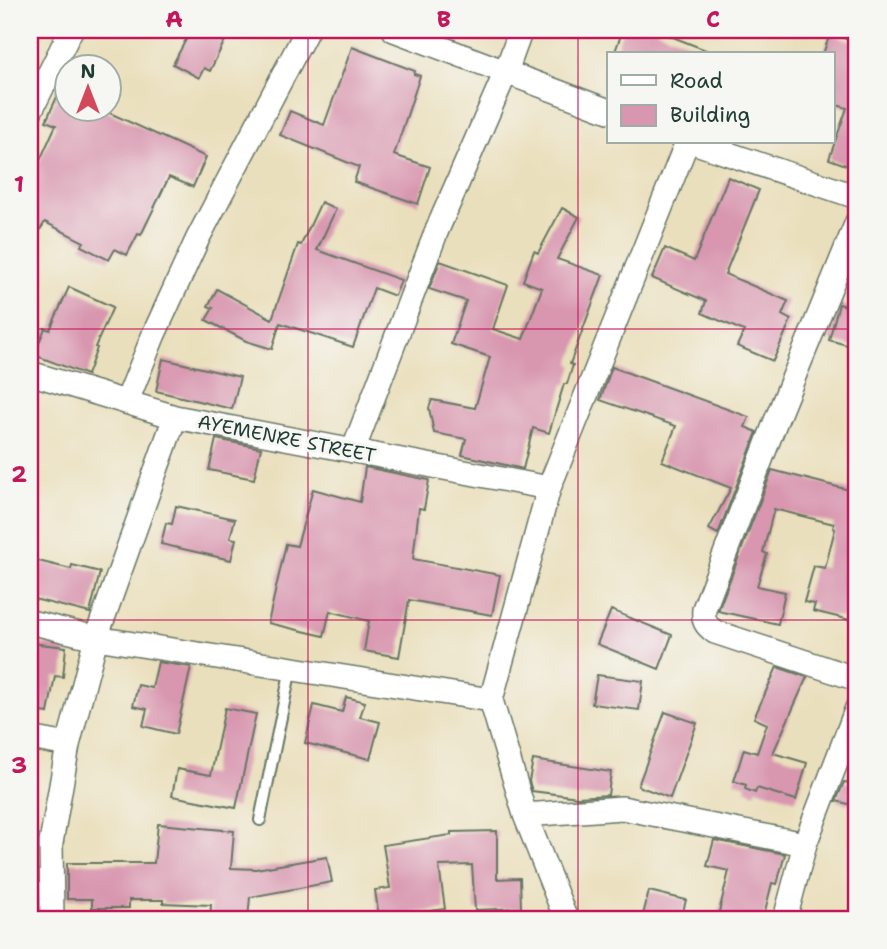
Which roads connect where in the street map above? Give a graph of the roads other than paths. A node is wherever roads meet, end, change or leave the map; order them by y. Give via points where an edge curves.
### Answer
1 (71, 30) edge
2 (307, 30) edge
3 (394, 30) edge
4 (521, 30) edge
5 (505, 74) junction
6 (607, 110) edge
7 (30, 113) edge
8 (686, 144) edge
9 (699, 144) edge
10 (857, 197) edge
11 (857, 222) edge
12 (30, 373) edge
13 (127, 401) junction
14 (175, 417) junction
15 (353, 451) junction
16 (549, 488) junction
17 (30, 622) edge
18 (96, 638) junction
19 (291, 668) junction
20 (857, 679) edge
21 (491, 700) junction
22 (857, 708) edge
23 (30, 738) edge
24 (68, 745) junction
25 (526, 815) junction
26 (260, 820) dead end
27 (805, 844) junction
28 (52, 919) edge
29 (566, 919) edge
30 (785, 919) edge

1 - 7 street
2 - 13 street via 198,237
3 - 5 street
4 - 5 street
5 - 6 street
5 - 15 street via 437,230
8 - 16 street
9 - 10 street
11 - 20 street via 703,617 715,632
12 - 13 street, AYEMENRE STREET
13 - 14 street, AYEMENRE STREET
14 - 15 street, AYEMENRE STREET
14 - 18 street
15 - 16 street, AYEMENRE STREET
16 - 21 street
17 - 18 street
18 - 19 street
18 - 24 street
19 - 21 street
19 - 26 lane
21 - 25 street
22 - 27 street
23 - 24 street
24 - 28 street via 51,843
25 - 27 street via 622,808
25 - 29 street
27 - 30 street

